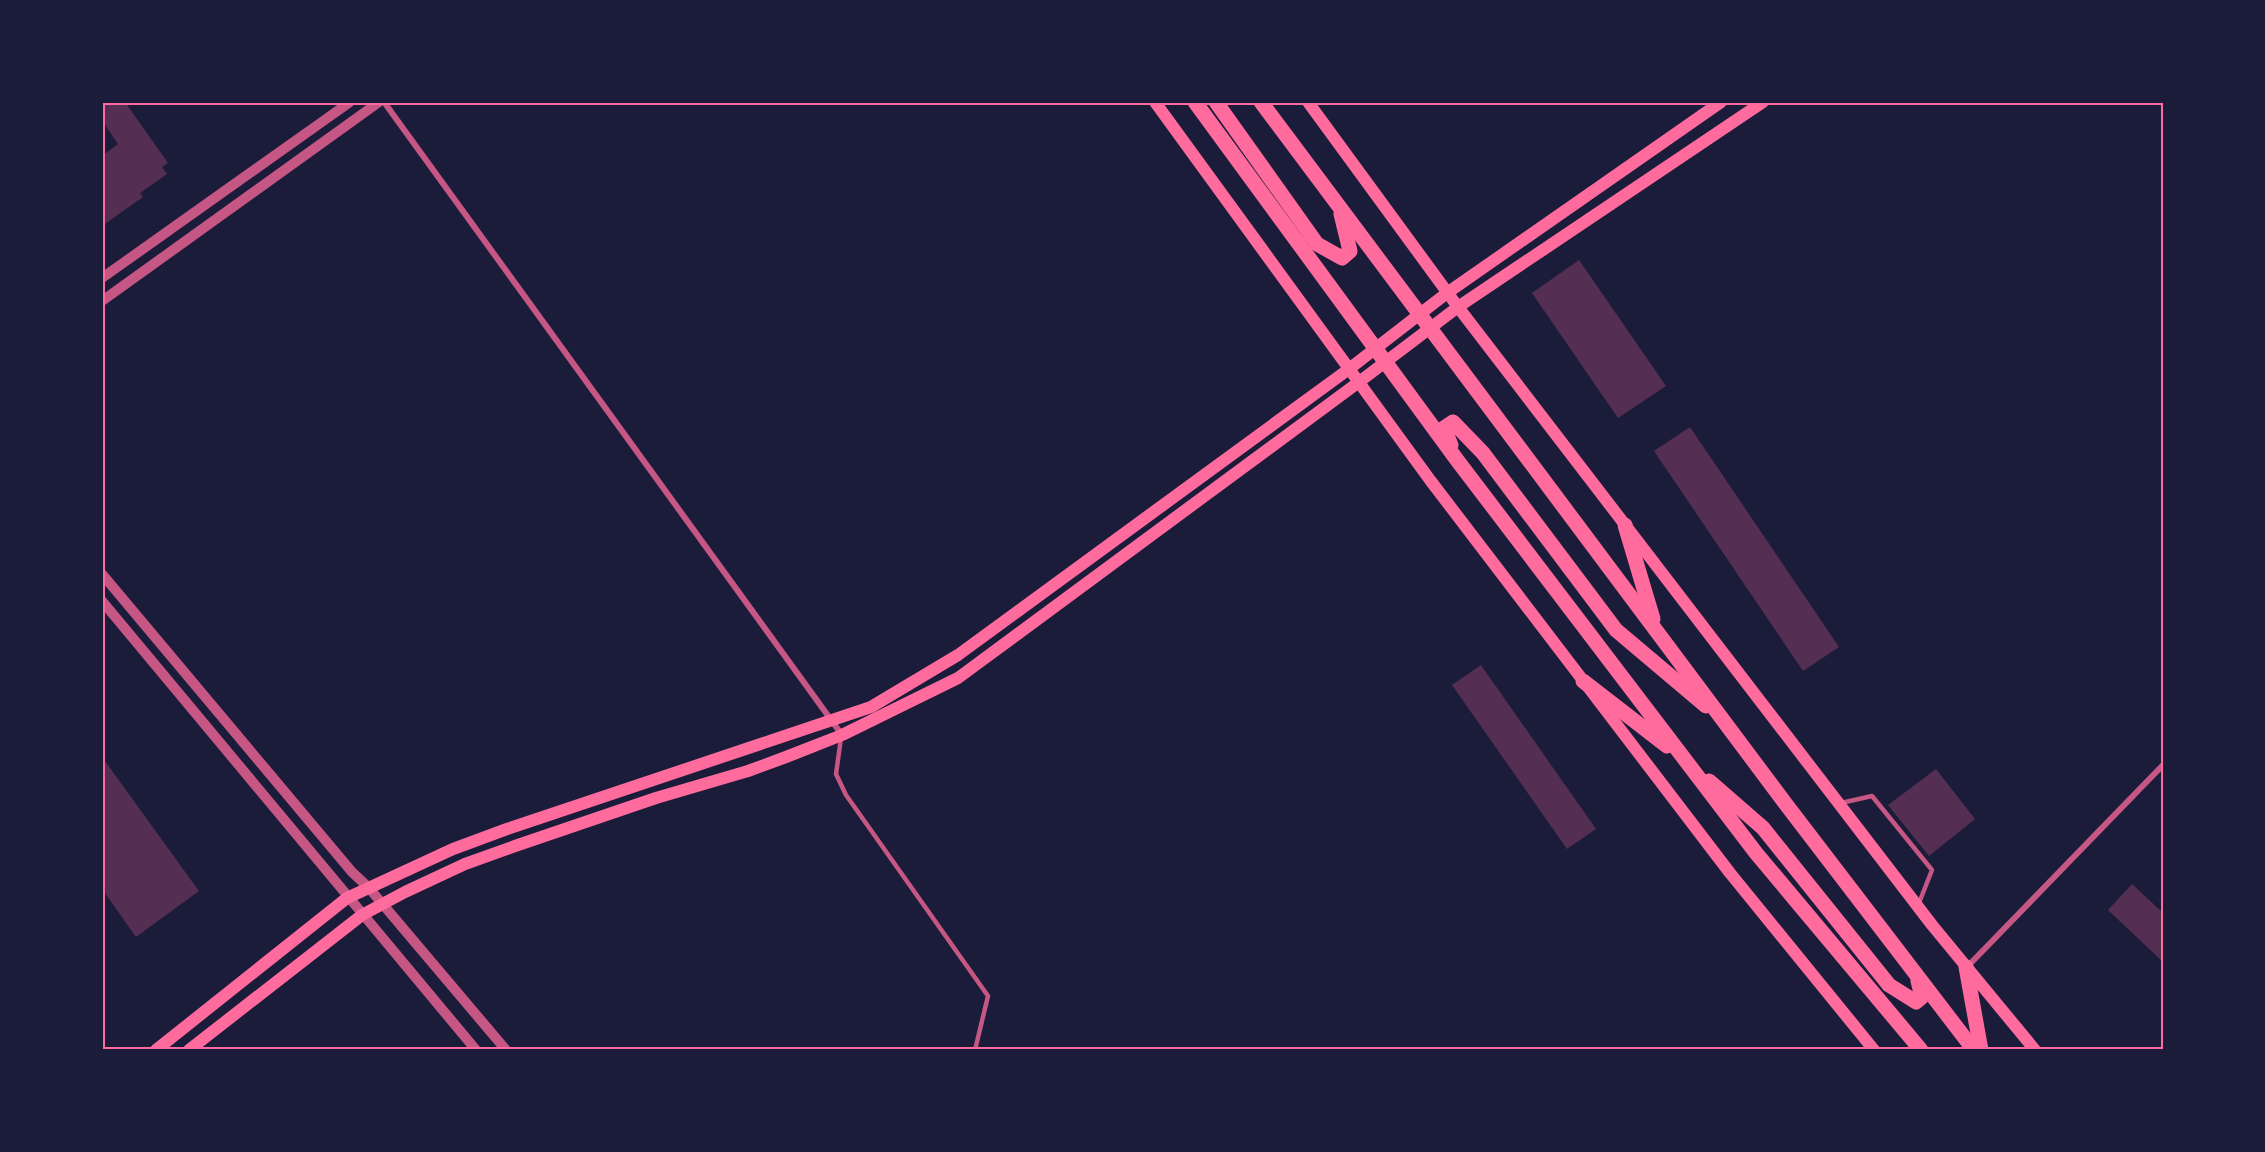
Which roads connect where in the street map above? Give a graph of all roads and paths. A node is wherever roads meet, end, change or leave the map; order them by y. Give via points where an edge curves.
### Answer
1 (350, 102) edge
2 (379, 102) edge
3 (384, 102) edge
4 (1155, 102) edge
5 (1196, 102) edge
6 (1216, 102) edge
7 (1261, 102) edge
8 (1308, 102) edge
9 (1721, 102) edge
10 (1763, 102) edge
11 (1339, 206) junction
12 (102, 278) edge
13 (1447, 293) junction
14 (102, 302) edge
15 (1458, 307) junction
16 (1420, 314) junction
17 (1430, 328) junction
18 (1375, 348) junction
19 (1385, 362) junction
20 (1349, 369) junction
21 (1359, 382) junction
22 (1457, 460) junction
23 (1625, 525) junction
24 (102, 574) edge
25 (102, 602) edge
26 (1657, 631) junction
27 (1584, 681) junction
28 (831, 720) junction
29 (1726, 724) junction
30 (842, 735) junction
31 (1685, 760) junction
32 (2163, 765) edge
33 (1839, 804) junction
34 (369, 888) junction
35 (347, 898) junction
36 (382, 904) junction
37 (1918, 906) junction
38 (362, 915) junction
39 (1966, 967) junction
40 (1916, 975) junction
41 (156, 1050) edge
42 (189, 1050) edge
43 (476, 1050) edge
44 (506, 1050) edge
45 (975, 1050) edge
46 (1874, 1050) edge
47 (1921, 1050) edge
48 (1974, 1050) edge
49 (1981, 1050) edge
50 (2035, 1050) edge

1 - 12 street
2 - 14 street
3 - 28 street
4 - 20 main road
5 - 18 main road
6 - 11 main road via 1317,244 1342,258 1350,251
7 - 11 main road
8 - 13 main road
9 - 13 main road
10 - 15 main road
11 - 16 main road
13 - 15 main road
13 - 16 main road
15 - 17 main road
15 - 23 main road
16 - 17 main road
16 - 18 main road
17 - 19 main road
17 - 26 main road
18 - 19 main road
18 - 20 main road
19 - 21 main road
19 - 22 main road
20 - 21 main road
20 - 28 main road via 958,655 871,706
21 - 27 main road
21 - 30 main road via 958,678
22 - 29 main road via 1444,428 1453,422 1483,453 1616,630
22 - 31 main road
23 - 26 main road
23 - 33 main road
24 - 34 street
25 - 35 street
26 - 29 main road
27 - 31 main road
27 - 46 main road via 1730,873
28 - 30 street
28 - 34 main road via 496,833
29 - 40 main road
30 - 36 main road via 748,771 656,798 465,864
30 - 45 lane via 836,774 846,795 988,996
31 - 40 main road via 1763,828 1889,985 1916,1002 1922,997
31 - 47 main road via 1756,853
32 - 39 street
33 - 37 main road
33 - 37 lane via 1872,796 1932,870
34 - 35 main road
34 - 36 street
35 - 38 street
35 - 41 main road
36 - 38 main road
36 - 44 street
37 - 39 main road
38 - 42 main road
38 - 43 street
39 - 49 main road
39 - 50 main road
40 - 48 main road

